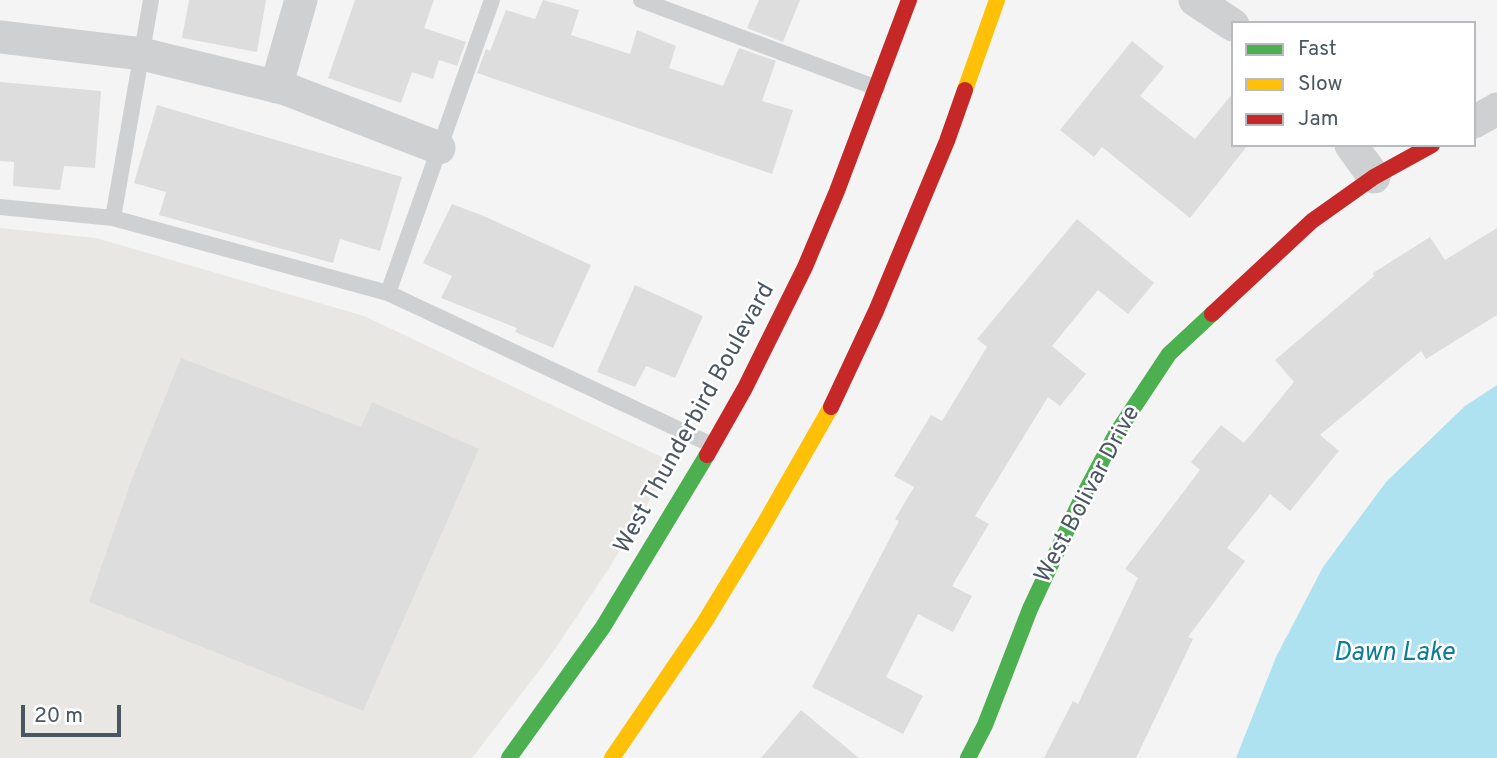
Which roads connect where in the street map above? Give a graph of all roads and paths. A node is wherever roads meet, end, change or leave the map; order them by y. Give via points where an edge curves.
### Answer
1 (151, 0) edge
2 (301, 0) edge
3 (492, 0) edge
4 (641, 0) edge
5 (909, 0) edge
6 (997, 0) edge
7 (1195, 0) edge
8 (1231, 24) edge
9 (0, 37) edge
10 (142, 54) junction
11 (276, 87) junction
12 (877, 88) junction
13 (1497, 109) edge
14 (1476, 121) edge
15 (1352, 147) edge
16 (1428, 147) edge
17 (439, 148) junction
18 (1374, 177) junction
19 (0, 207) edge
20 (113, 218) junction
21 (388, 293) junction
22 (712, 445) junction
23 (509, 758) edge
24 (612, 758) edge
25 (968, 758) edge

1 - 10 lane
2 - 11 street
3 - 17 lane
4 - 12 lane
5 - 12 street, West Thunderbird Boulevard
6 - 24 street via 947,141 839,392 704,623
7 - 8 street
9 - 10 street
10 - 11 street
10 - 20 lane
11 - 17 street
12 - 22 street, West Thunderbird Boulevard via 805,267
13 - 14 street
15 - 18 street
16 - 18 street, West Bolivar Drive
17 - 21 lane
18 - 25 street, West Bolivar Drive via 1312,220 1169,354 1116,434 1081,500
19 - 20 lane
20 - 21 lane
21 - 22 lane
22 - 23 street, West Thunderbird Boulevard via 603,627

